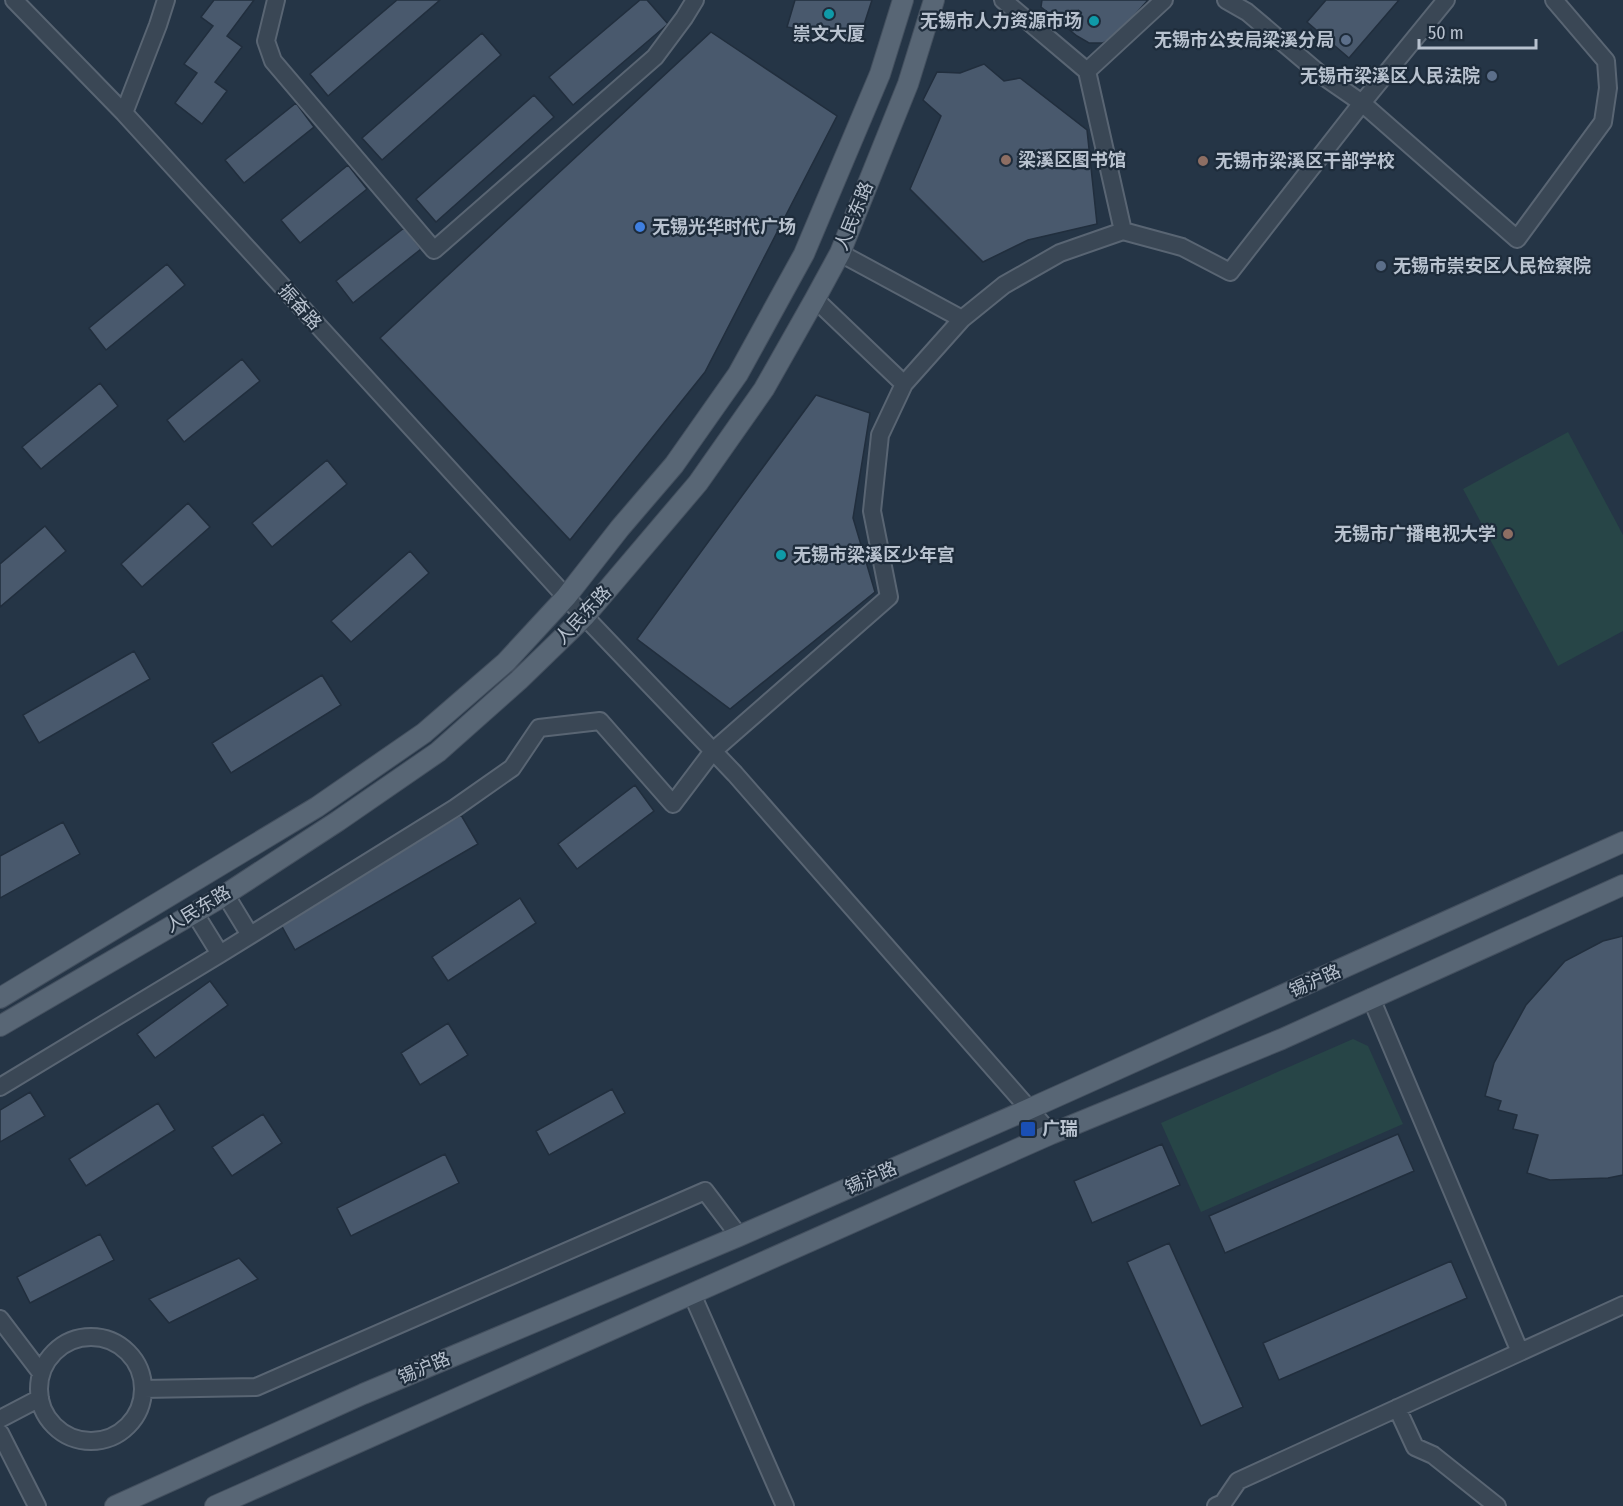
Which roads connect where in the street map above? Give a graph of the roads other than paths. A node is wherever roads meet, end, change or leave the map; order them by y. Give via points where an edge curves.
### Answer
1 (14, 0) edge
2 (166, 0) edge
3 (276, 0) edge
4 (695, 0) edge
5 (903, 0) edge
6 (934, 0) edge
7 (1003, 0) edge
8 (1164, 0) edge
9 (1226, 0) edge
10 (1446, 0) edge
11 (1554, 0) edge
12 (1252, 6) edge
13 (1087, 71) junction
14 (1362, 102) junction
15 (124, 113) junction
16 (1123, 231) junction
17 (840, 253) junction
18 (815, 299) junction
19 (962, 319) junction
20 (904, 384) junction
21 (566, 597) junction
22 (585, 616) junction
23 (713, 751) junction
24 (1623, 842) edge
25 (1623, 885) edge
26 (225, 894) junction
27 (194, 912) junction
28 (250, 935) junction
29 (220, 954) junction
30 (0, 998) edge
31 (1371, 998) junction
32 (0, 1026) edge
33 (0, 1087) edge
34 (1029, 1109) junction
35 (1051, 1134) junction
36 (739, 1236) junction
37 (692, 1294) junction
38 (1623, 1305) edge
39 (0, 1319) edge
40 (1520, 1352) junction
41 (41, 1373) junction
42 (143, 1389) junction
43 (40, 1398) junction
44 (1397, 1408) junction
45 (0, 1419) edge
46 (0, 1433) edge
47 (37, 1506) edge
48 (115, 1506) edge
49 (215, 1506) edge
50 (785, 1506) edge
51 (1216, 1506) edge
52 (1497, 1506) edge

1 - 15 street, 振奋路
2 - 15 street
3 - 4 street via 266,41 273,61 434,250 655,57
5 - 21 main road, 人民东路 via 880,74 804,254 738,374 674,465
6 - 17 main road, 人民东路 via 908,84
7 - 13 street
8 - 13 street
9 - 12 street
10 - 14 street
11 - 14 street via 1606,61 1608,88 1603,122 1517,239
12 - 14 street via 1320,74
13 - 16 street
14 - 16 street via 1230,272 1182,247
15 - 21 street, 振奋路
16 - 19 street via 1060,253 1004,285
17 - 18 main road, 人民东路
17 - 19 street
18 - 20 street
18 - 22 main road, 人民东路 via 764,389 698,483
19 - 20 street
20 - 23 street via 880,435 872,511 889,597
21 - 22 street, 振奋路
21 - 30 main road, 人民东路 via 506,662 424,733 317,807
22 - 23 street, 振奋路
22 - 26 main road, 人民东路 via 438,752
23 - 28 street via 673,804 600,721 539,728 512,768 455,808
23 - 34 street, 振奋路
24 - 34 main road, 锡沪路
25 - 31 main road, 锡沪路
26 - 27 main road, 人民东路
26 - 28 street
27 - 29 street
27 - 32 main road, 人民东路
28 - 29 street
29 - 33 street
31 - 35 main road, 锡沪路
31 - 40 street
34 - 35 street, 振奋路
34 - 36 main road, 锡沪路
35 - 37 main road, 锡沪路
36 - 42 street via 705,1191 256,1386
36 - 48 main road, 锡沪路 via 363,1394
37 - 49 main road, 锡沪路
37 - 50 street
38 - 40 street
39 - 41 street
40 - 44 street
41 - 42 street via 63,1346 79,1338 97,1337 114,1342 128,1353 139,1367
41 - 43 street
42 - 43 street via 142,1402 124,1430 93,1441 61,1432 50,1421
43 - 45 street
44 - 51 street via 1238,1481 1223,1503
44 - 52 street via 1415,1447 1433,1455
46 - 47 street

